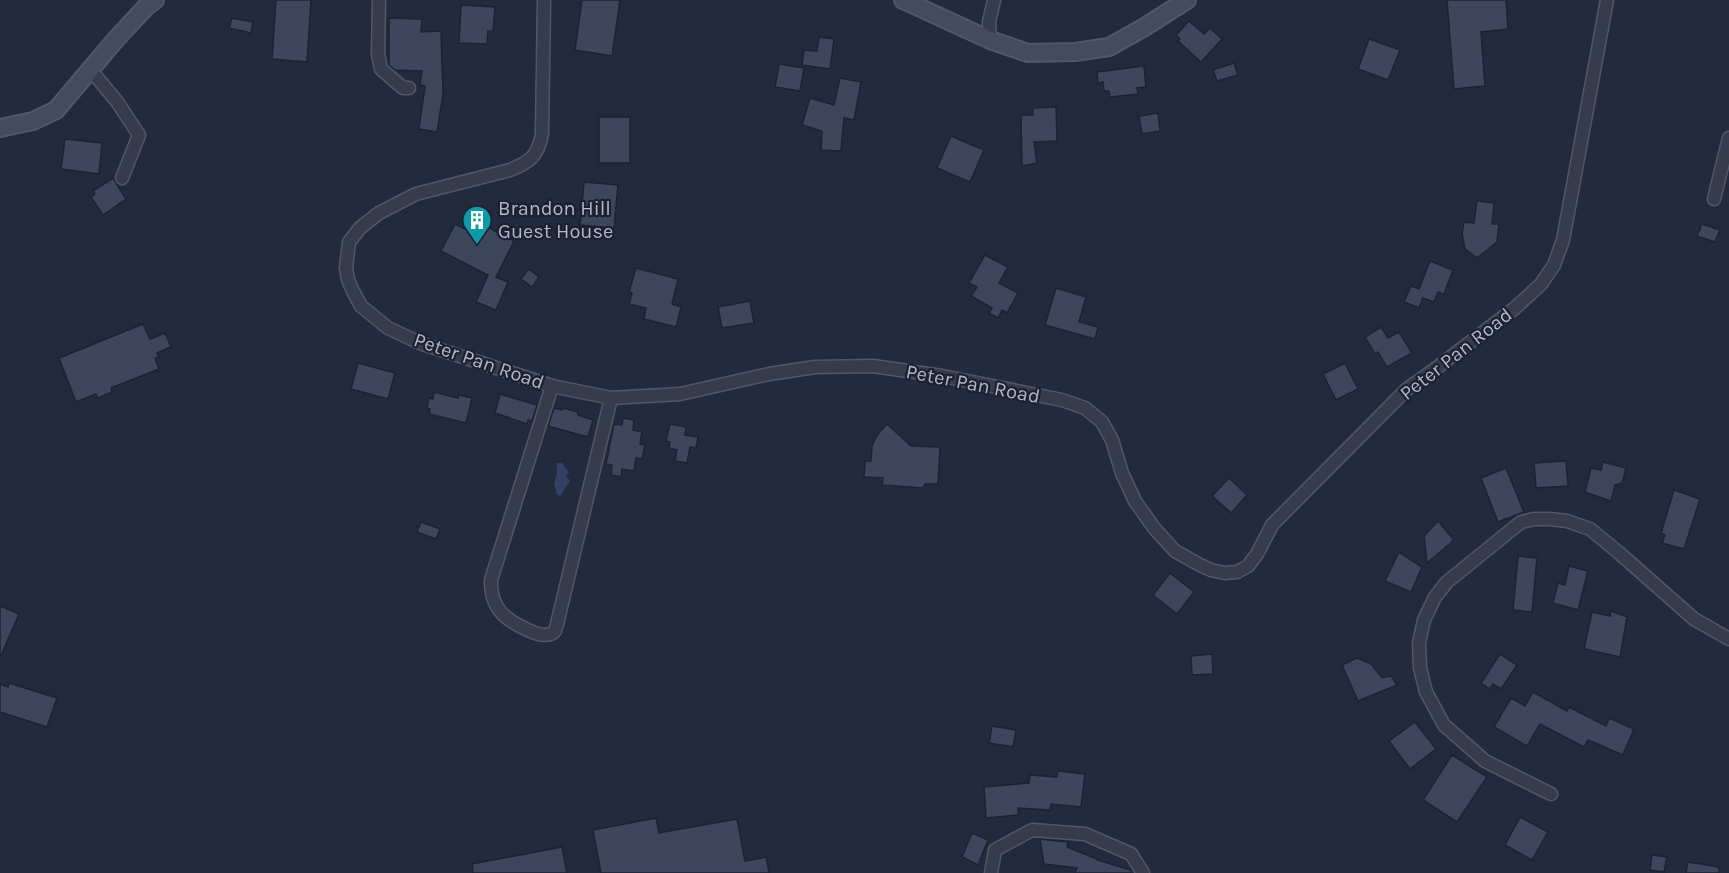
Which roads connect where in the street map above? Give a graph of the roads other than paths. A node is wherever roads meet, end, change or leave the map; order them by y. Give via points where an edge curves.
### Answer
1 (155, 0) edge
2 (379, 0) edge
3 (544, 0) edge
4 (903, 0) edge
5 (994, 0) edge
6 (1187, 0) edge
7 (1606, 0) edge
8 (990, 40) junction
9 (90, 69) junction
10 (409, 88) dead end
11 (0, 128) edge
12 (1729, 138) edge
13 (122, 178) dead end
14 (1714, 199) dead end
15 (552, 386) junction
16 (611, 398) junction
17 (1729, 639) edge
18 (1551, 794) dead end
19 (991, 873) edge
20 (1143, 873) edge

1 - 9 street
2 - 10 street via 381,69 403,88
3 - 15 street, Peter Pan Road via 542,134 534,156 510,170 416,194 378,213 349,242 346,268 361,306 388,328 420,343
4 - 8 street
5 - 8 street
6 - 8 street via 1109,47 1028,53
7 - 16 street, Peter Pan Road via 1563,240 1554,265 1541,284 1515,308 1407,389 1278,518 1248,566 1237,572 1211,570 1175,551 1135,501 1102,422 1084,408 1062,400 873,366 815,367 680,394
9 - 11 street via 56,110 33,121
9 - 13 street via 139,135
12 - 14 street
15 - 16 street, Peter Pan Road
15 - 16 street via 491,580 500,613 539,635 555,631
17 - 18 street via 1694,619 1590,529 1567,521 1521,522 1447,582 1424,620 1419,643 1426,692 1444,725 1485,761
19 - 20 street via 995,850 1032,830 1085,834 1131,854

